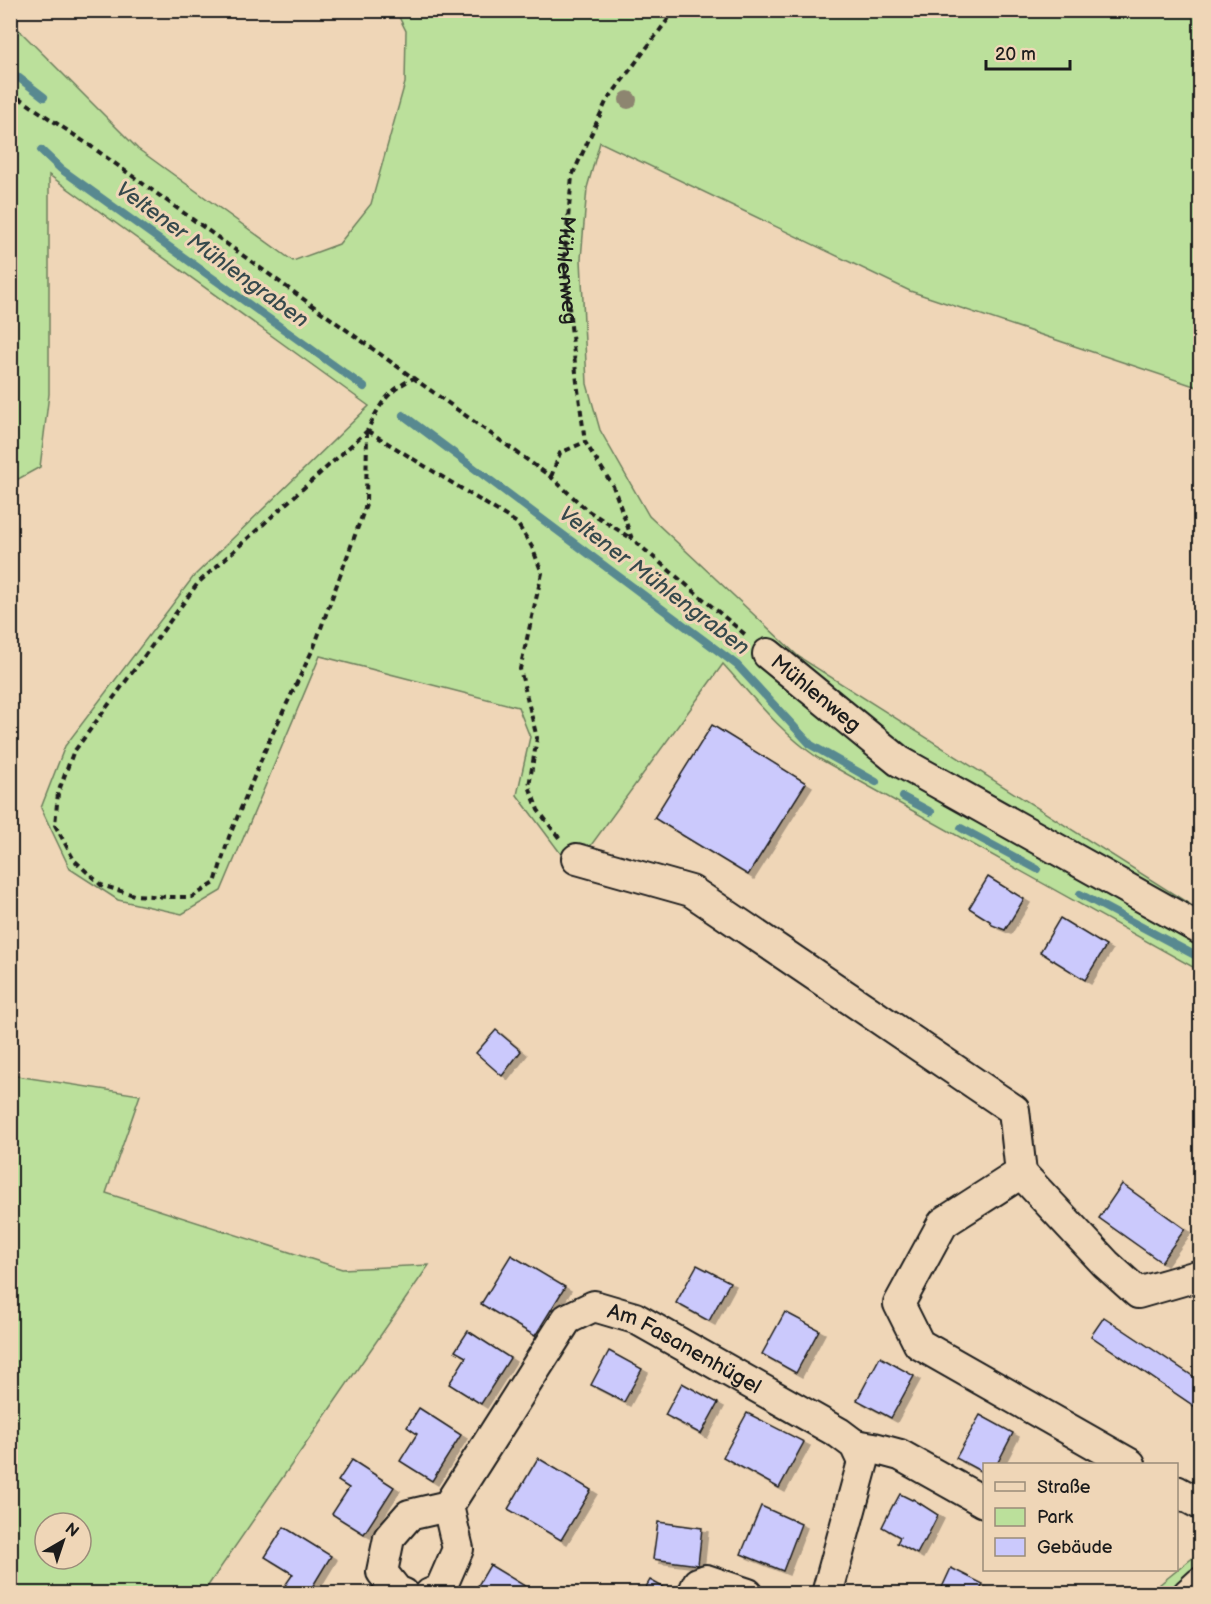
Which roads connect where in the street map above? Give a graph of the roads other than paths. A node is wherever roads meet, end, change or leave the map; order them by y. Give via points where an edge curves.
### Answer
1 (768, 654) road end
2 (576, 859) road end
3 (1200, 929) edge
4 (1021, 1173) junction
5 (1200, 1277) edge
6 (855, 1445) junction
7 (1129, 1463) edge
8 (1178, 1492) edge
9 (983, 1501) edge
10 (1200, 1504) edge
11 (448, 1506) junction
12 (1200, 1583) edge
13 (404, 1593) edge
14 (430, 1593) edge
15 (693, 1593) edge
16 (748, 1593) edge
17 (827, 1593) edge
18 (1188, 1593) edge

1 - 3 street, Mühlenweg via 899,761
2 - 4 street via 691,891 1014,1110
4 - 5 street via 1138,1293
4 - 7 street via 943,1223 899,1304 919,1344
6 - 9 street via 900,1455
6 - 11 street, Am Fasanenhügel via 635,1318 594,1306 567,1319
6 - 17 street via 863,1462
8 - 10 street
11 - 13 street via 409,1515 389,1538 382,1572
11 - 14 street via 458,1548 440,1590
12 - 18 street
15 - 16 street via 698,1583 706,1580

